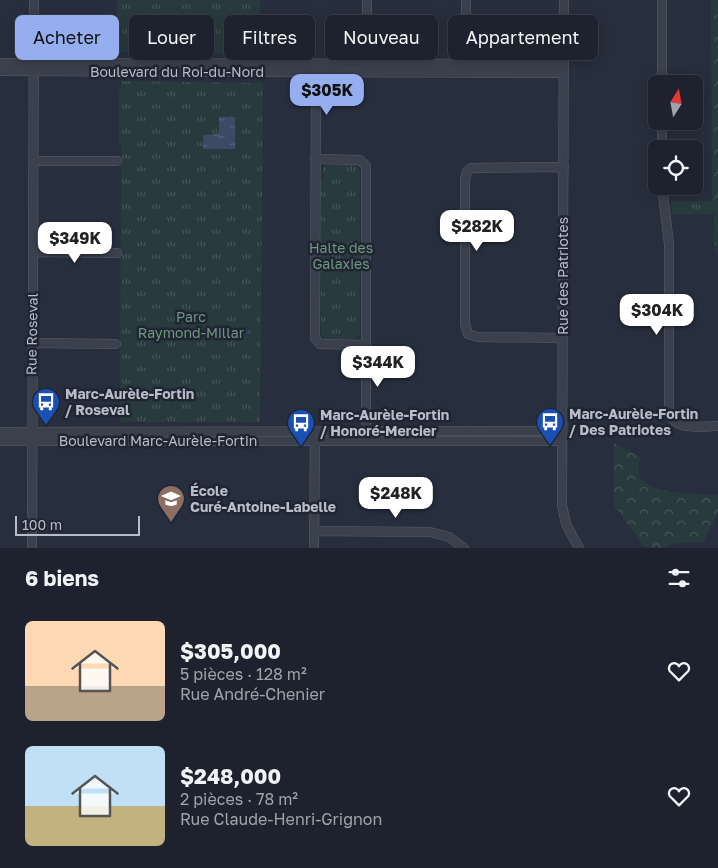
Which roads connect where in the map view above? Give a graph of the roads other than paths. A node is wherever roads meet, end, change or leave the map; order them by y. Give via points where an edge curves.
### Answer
1 (34, 0) edge
2 (367, 0) edge
3 (466, 0) edge
4 (564, 0) edge
5 (662, 0) edge
6 (0, 63) edge
7 (33, 67) junction
8 (316, 68) junction
9 (367, 68) junction
10 (564, 68) junction
11 (466, 69) junction
12 (0, 71) edge
13 (662, 75) edge
14 (315, 159) junction
15 (34, 161) junction
16 (117, 161) dead end
17 (564, 167) junction
18 (663, 195) edge
19 (33, 252) junction
20 (117, 253) dead end
21 (562, 338) junction
22 (32, 343) junction
23 (116, 344) dead end
24 (366, 345) junction
25 (718, 426) edge
26 (366, 431) junction
27 (0, 432) edge
28 (315, 436) junction
29 (562, 436) junction
30 (32, 437) junction
31 (0, 441) edge
32 (366, 441) junction
33 (314, 531) junction
34 (32, 548) edge
35 (314, 548) edge
36 (464, 548) edge
37 (580, 548) edge

1 - 7 street, Rue Roseval
2 - 9 street
3 - 11 street
4 - 10 street, Rue des Patriotes
5 - 13 street
6 - 7 street, Boulevard du Roi-du-Nord
7 - 8 street, Boulevard du Roi-du-Nord
7 - 12 street, Boulevard du Roi-du-Nord
7 - 15 street, Rue Roseval
8 - 9 street, Boulevard du Roi-du-Nord
8 - 14 street
9 - 11 street, Boulevard du Roi-du-Nord
10 - 11 street, Boulevard du Roi-du-Nord
10 - 17 street, Rue des Patriotes
14 - 24 street via 360,160 366,166
14 - 24 street via 316,340 323,345
15 - 16 street
15 - 19 street, Rue Roseval
17 - 21 street, Rue des Patriotes
17 - 21 street via 473,167 466,174 465,201 467,332 475,337
18 - 25 street via 668,244 669,415 682,425
19 - 20 street
19 - 22 street, Rue Roseval
21 - 29 street, Rue des Patriotes
22 - 23 street
22 - 30 street, Rue Roseval
24 - 26 street
26 - 28 street, Boulevard Marc-Aurèle-Fortin
26 - 29 street, Boulevard Marc-Aurèle-Fortin
26 - 32 street
27 - 30 street, Boulevard Marc-Aurèle-Fortin
28 - 30 street, Boulevard Marc-Aurèle-Fortin
28 - 32 street, Boulevard Marc-Aurèle-Fortin
28 - 33 street
29 - 32 street, Boulevard Marc-Aurèle-Fortin
29 - 37 street, Rue des Patriotes via 562,512
30 - 31 street, Boulevard Marc-Aurèle-Fortin
30 - 34 street, Rue Roseval
33 - 35 street
33 - 36 street via 434,532 453,539

